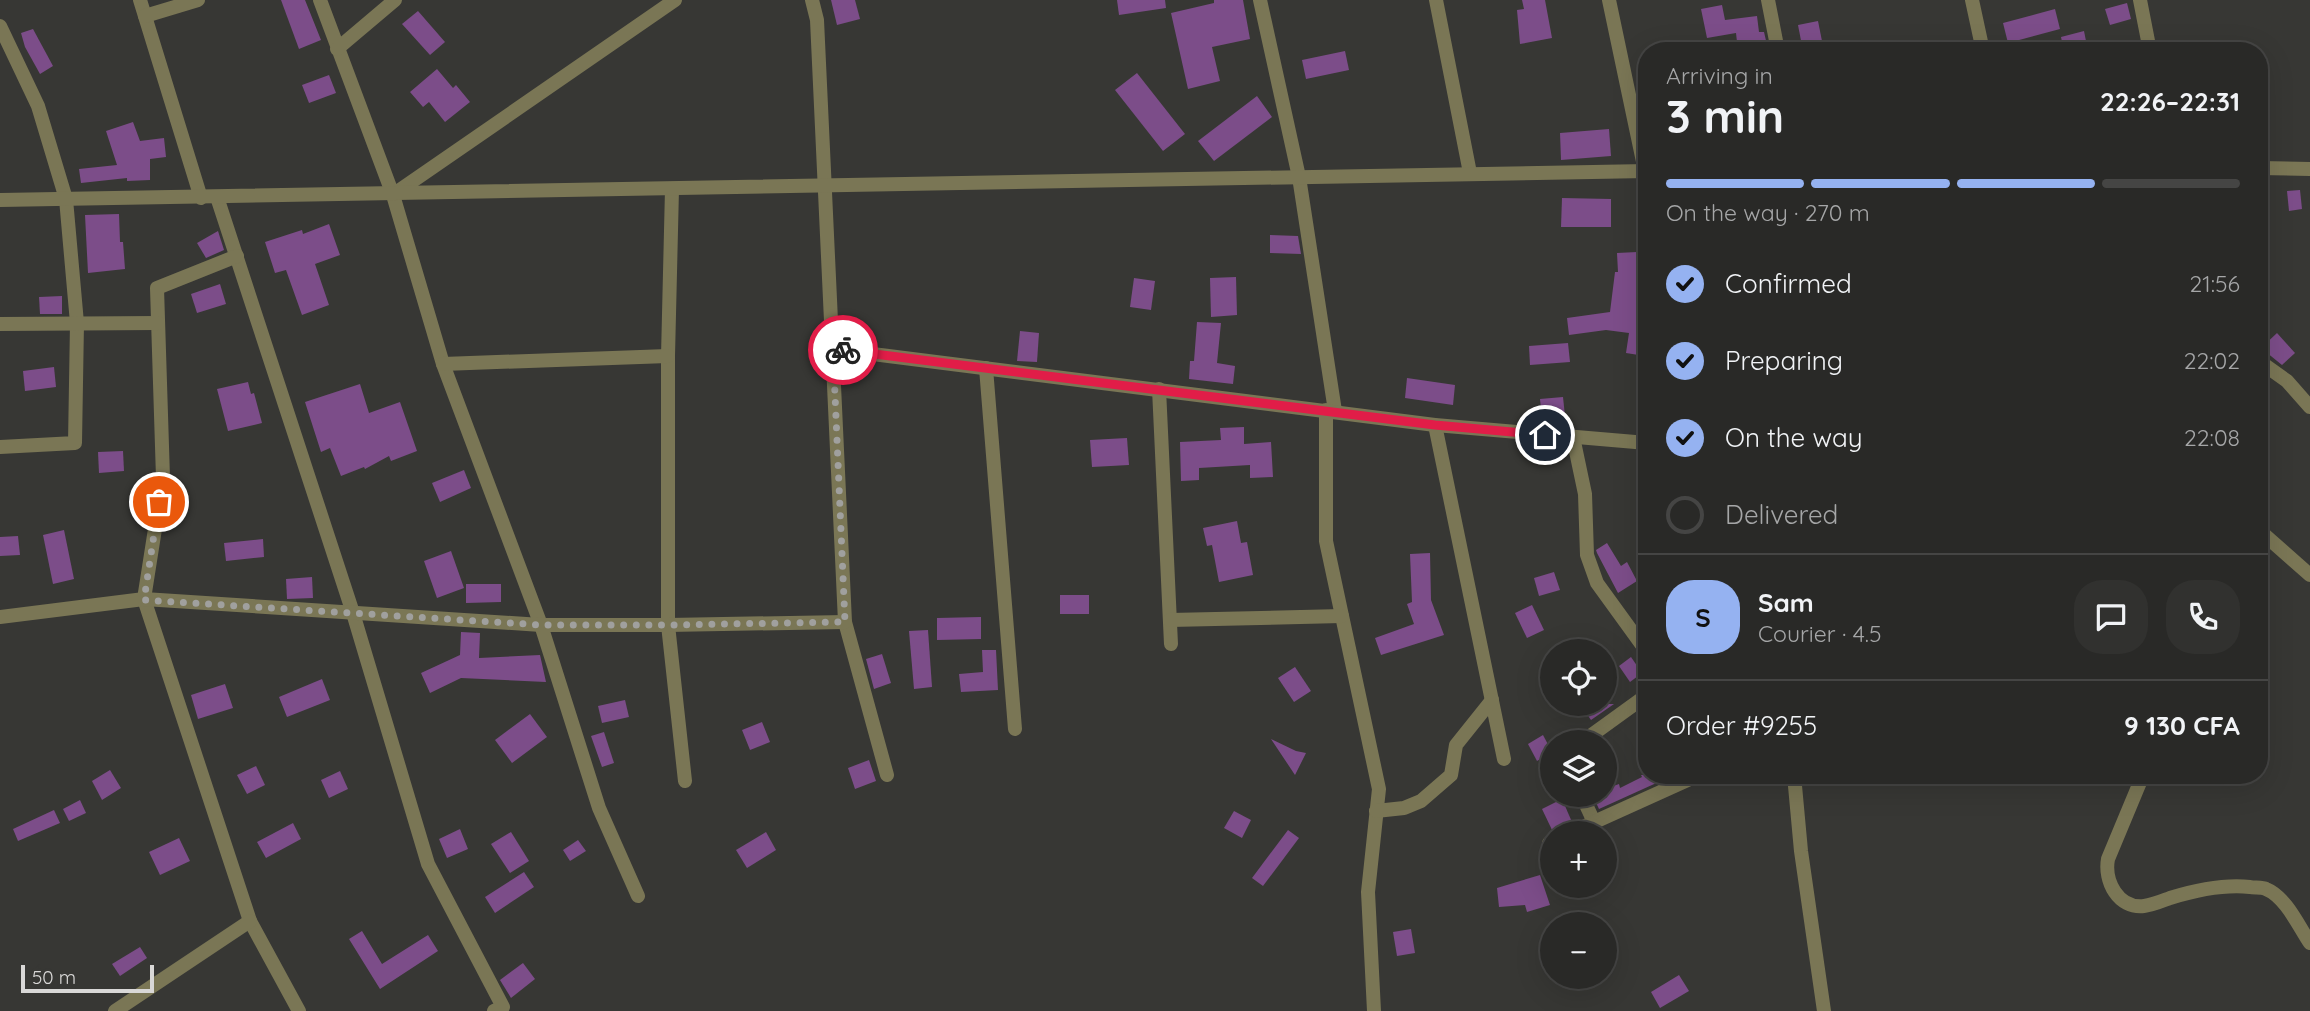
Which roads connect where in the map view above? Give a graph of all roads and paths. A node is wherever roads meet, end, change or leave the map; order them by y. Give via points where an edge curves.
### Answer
1 (140, 0) edge
2 (198, 0) edge
3 (320, 0) edge
4 (395, 0) edge
5 (675, 0) edge
6 (812, 0) edge
7 (1260, 0) edge
8 (1436, 0) edge
9 (1609, 0) edge
10 (1768, 0) edge
11 (1972, 0) edge
12 (2140, 0) edge
13 (145, 16) junction
14 (0, 26) edge
15 (1776, 42) edge
16 (1981, 42) edge
17 (2148, 42) edge
18 (337, 49) junction
19 (1638, 134) edge
20 (2268, 168) edge
21 (2310, 169) edge
22 (1638, 171) edge
23 (1470, 173) junction
24 (1299, 177) junction
25 (826, 186) junction
26 (672, 189) junction
27 (393, 195) junction
28 (218, 197) junction
29 (201, 198) junction
30 (65, 199) junction
31 (0, 200) edge
32 (236, 256) junction
33 (77, 323) junction
34 (158, 323) junction
35 (0, 324) edge
36 (833, 349) junction
37 (668, 356) junction
38 (443, 364) junction
39 (2268, 367) edge
40 (986, 368) junction
41 (1159, 389) junction
42 (2310, 407) edge
43 (1330, 411) junction
44 (1435, 425) junction
45 (1573, 437) junction
46 (1638, 442) edge
47 (0, 447) edge
48 (2268, 538) edge
49 (2310, 575) edge
50 (144, 600) junction
51 (354, 613) junction
52 (1342, 616) junction
53 (0, 617) edge
54 (1170, 620) junction
55 (845, 622) junction
56 (541, 625) junction
57 (668, 625) junction
58 (1638, 640) edge
59 (1171, 644) dead end
60 (1492, 700) junction
61 (1638, 702) edge
62 (1015, 729) dead end
63 (1599, 730) edge
64 (1504, 759) dead end
65 (887, 775) dead end
66 (685, 781) dead end
67 (1678, 784) edge
68 (1795, 784) edge
69 (2139, 784) edge
70 (1377, 811) junction
71 (1596, 821) edge
72 (638, 896) dead end
73 (250, 921) junction
74 (2310, 943) edge
75 (121, 1009) edge
76 (299, 1011) edge
77 (494, 1011) edge
78 (1374, 1011) edge
79 (1824, 1011) edge

1 - 13 street
2 - 13 street
3 - 18 street
4 - 18 street
5 - 27 street
6 - 25 street
7 - 24 street
8 - 23 street
9 - 19 street
10 - 15 street
11 - 16 street
12 - 17 street
13 - 29 street
14 - 30 street via 37,106
18 - 27 street
20 - 21 street
22 - 23 street
23 - 24 street
24 - 25 street
24 - 43 street
25 - 26 street
25 - 36 street
26 - 27 street
26 - 37 street
27 - 28 street
27 - 38 street
28 - 29 street
28 - 32 street
29 - 30 street
30 - 31 street
30 - 33 street
32 - 34 street via 157,288
32 - 51 street
33 - 34 street
33 - 35 street
33 - 47 street via 75,443
34 - 50 street via 163,478
36 - 40 street
36 - 55 street
37 - 38 street
37 - 57 street
38 - 56 street
39 - 42 street
40 - 41 street
40 - 62 street
41 - 43 street
41 - 54 street
43 - 44 street
43 - 52 street via 1326,541
44 - 45 street
44 - 60 street
45 - 46 street
45 - 58 street via 1585,494 1587,555 1597,583
48 - 49 street
50 - 51 street
50 - 53 street
50 - 73 street
51 - 56 street
51 - 77 street via 428,864 503,1007
52 - 54 street
52 - 70 street via 1379,789
54 - 59 street
55 - 57 street
55 - 65 street
56 - 57 street
56 - 72 street via 599,808
57 - 66 street
60 - 64 street
60 - 70 street via 1456,745 1451,775 1413,804
61 - 63 street
67 - 71 street
68 - 79 street
69 - 74 street via 2108,859 2110,886 2120,899 2145,906 2201,889 2266,889 2283,903
70 - 78 street via 1368,892
73 - 75 street
73 - 76 street

